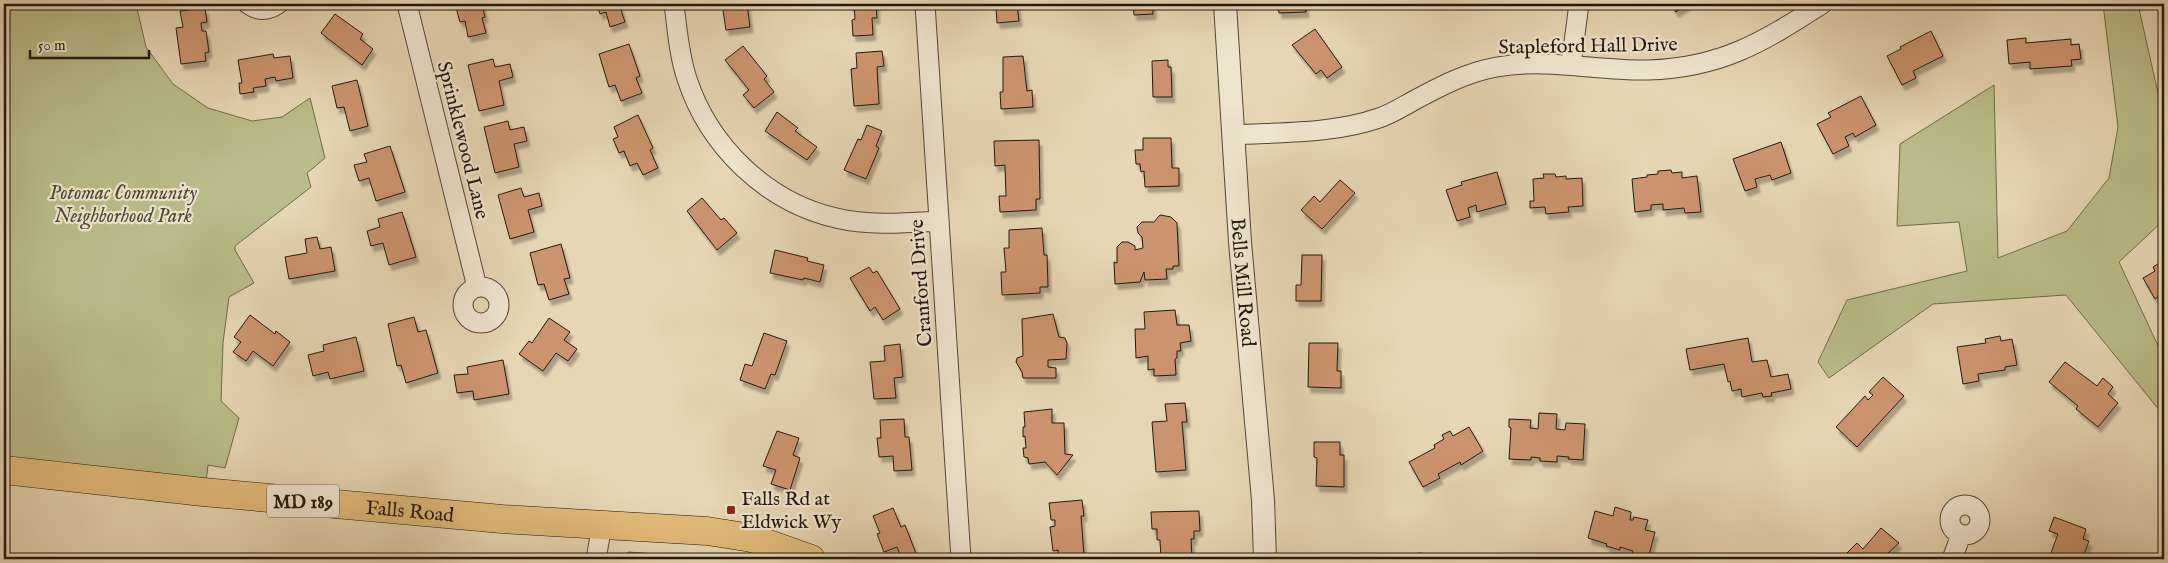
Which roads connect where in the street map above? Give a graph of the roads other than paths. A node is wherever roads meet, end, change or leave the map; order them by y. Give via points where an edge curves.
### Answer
1 (248, 4) edge
2 (278, 4) edge
3 (407, 4) edge
4 (674, 4) edge
5 (925, 4) edge
6 (1224, 4) edge
7 (1579, 4) edge
8 (1822, 4) edge
9 (1571, 65) junction
10 (1233, 135) junction
11 (938, 221) junction
12 (477, 287) dead end
13 (4, 470) edge
14 (602, 525) junction
15 (1961, 535) dead end
16 (596, 559) edge
17 (811, 559) edge
18 (960, 559) edge
19 (1264, 559) edge
20 (1952, 559) edge

1 - 2 street via 264,10
3 - 12 street, Sprinklewood Lane
4 - 11 street via 686,77 696,103 709,128 728,152 761,182 795,204 837,218 893,223
5 - 11 street, Cranford Drive
6 - 10 street, Bells Mill Road
7 - 9 street
8 - 9 street, Stapleford Hall Drive via 1756,44 1714,60 1648,70
9 - 10 street, Stapleford Hall Drive via 1536,64 1479,71 1443,85 1382,117 1357,125
10 - 19 street, Bells Mill Road
11 - 18 street, Cranford Drive
13 - 14 main road, Falls Road / MD 189 via 251,496
14 - 16 street
14 - 17 main road, Falls Road / MD 189 via 726,533
15 - 20 street

